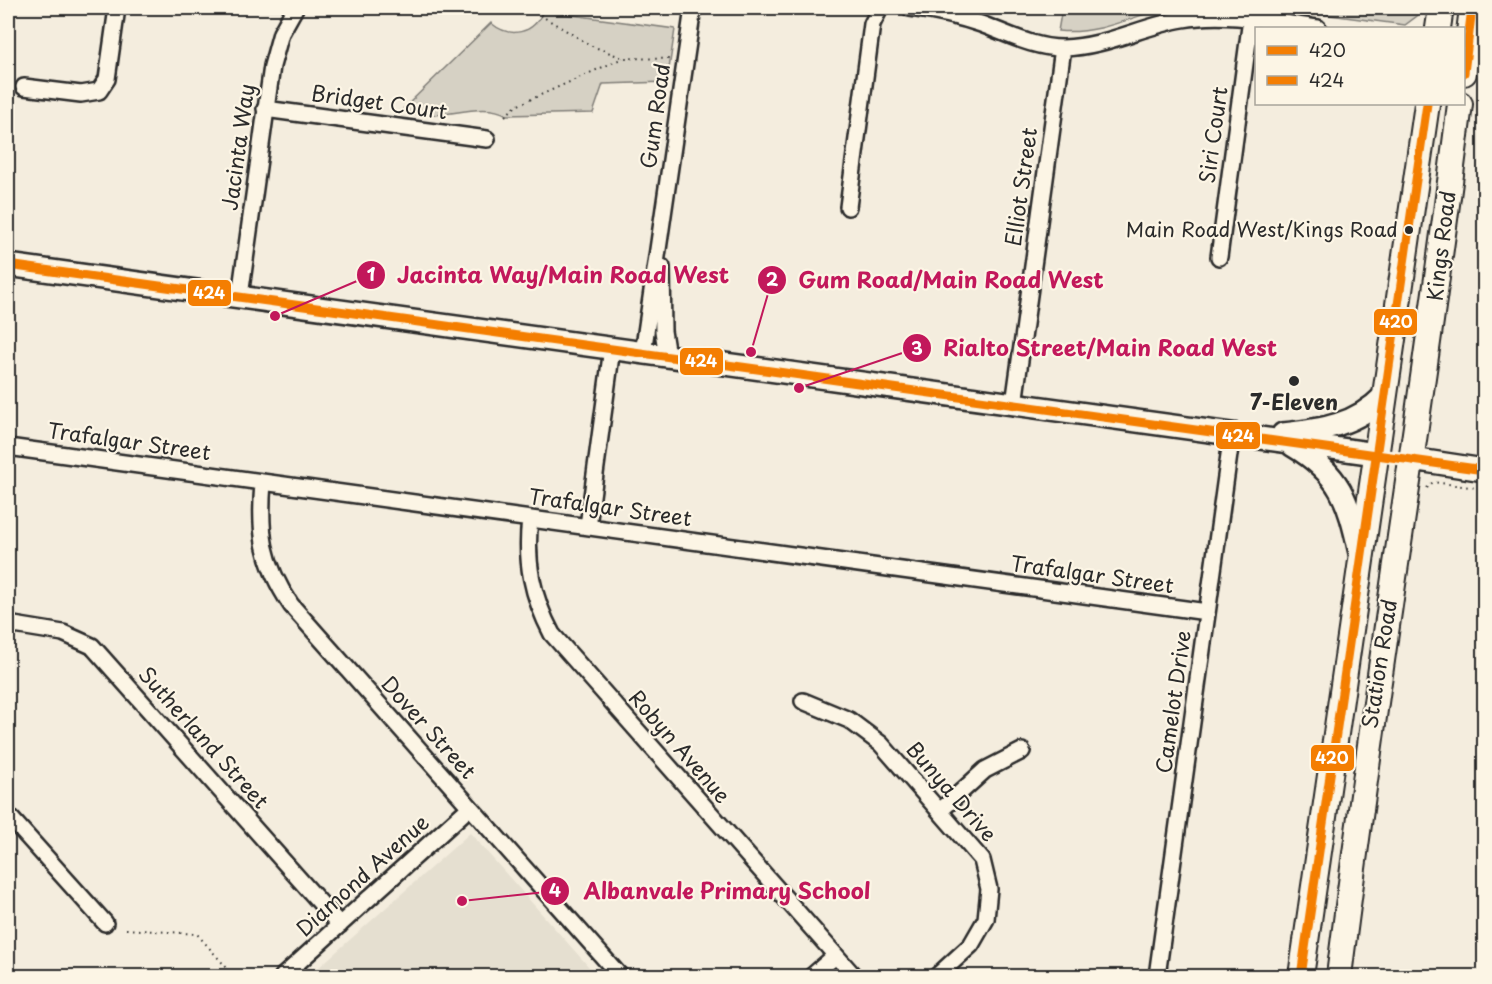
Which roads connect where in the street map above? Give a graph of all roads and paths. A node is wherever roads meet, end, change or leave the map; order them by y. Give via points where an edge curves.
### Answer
1 (117, 8) edge
2 (295, 8) edge
3 (693, 8) edge
4 (880, 8) edge
5 (910, 8) edge
6 (1440, 8) edge
7 (1472, 8) edge
8 (540, 15) dead end
9 (1251, 19) junction
10 (1311, 27) edge
11 (1438, 27) edge
12 (1063, 48) junction
13 (1465, 48) edge
14 (623, 58) junction
15 (672, 59) dead end
16 (24, 87) dead end
17 (1427, 105) edge
18 (1460, 105) edge
19 (265, 109) junction
20 (505, 116) dead end
21 (487, 139) dead end
22 (848, 207) dead end
23 (662, 231) junction
24 (1219, 257) dead end
25 (8, 265) edge
26 (240, 296) junction
27 (612, 348) junction
28 (643, 352) junction
29 (667, 356) junction
30 (1384, 396) junction
31 (1014, 404) junction
32 (1242, 435) junction
33 (1286, 441) junction
34 (8, 447) edge
35 (1376, 454) junction
36 (1412, 459) junction
37 (1485, 470) edge
38 (263, 482) junction
39 (1485, 489) edge
40 (1426, 490) dead end
41 (530, 519) junction
42 (588, 526) junction
43 (1361, 556) junction
44 (1207, 612) junction
45 (8, 624) edge
46 (803, 701) dead end
47 (1022, 751) dead end
48 (470, 807) junction
49 (941, 810) junction
50 (8, 815) edge
51 (105, 923) dead end
52 (340, 925) junction
53 (126, 929) dead end
54 (836, 956) junction
55 (234, 976) edge
56 (283, 976) edge
57 (620, 976) edge
58 (812, 976) edge
59 (854, 976) edge
60 (937, 976) edge
61 (1157, 976) edge
62 (1301, 976) edge
63 (1339, 976) edge
64 (1358, 976) edge
65 (1368, 976) edge

1 - 16 street via 107,79 99,91 81,94
2 - 19 street, Jacinta Way via 281,33
3 - 23 street, Gum Road
4 - 22 street via 872,24
5 - 12 street via 959,17 1030,42
6 - 11 main road
7 - 13 main road
8 - 14 path via 592,46
9 - 10 street
9 - 12 street via 1180,19 1102,43
9 - 24 street, Siri Court
12 - 31 street, Elliot Street
14 - 15 path
14 - 20 path via 516,106
17 - 30 main road, Kings Road
18 - 36 main road, Kings Road
19 - 21 street, Bridget Court
19 - 26 street, Jacinta Way
23 - 28 street, Gum Road
23 - 29 street, Gum Road
25 - 26 street
26 - 27 street
27 - 28 street
27 - 42 street
28 - 29 street
29 - 31 street
30 - 32 street via 1364,414 1340,424 1303,432
30 - 35 main road, Kings Road
31 - 32 street
32 - 33 street
32 - 44 street, Camelot Drive
33 - 35 street
33 - 43 street via 1317,462 1341,488
34 - 38 street, Trafalgar Street
35 - 36 main road
35 - 43 main road, Station Road
36 - 37 street
36 - 63 main road, Station Road via 1376,688
38 - 41 street, Trafalgar Street
38 - 48 street, Dover Street via 262,540 280,589
39 - 40 path via 1433,482
41 - 42 street, Trafalgar Street
41 - 54 street, Robyn Avenue via 531,581 552,634
42 - 44 street, Trafalgar Street
43 - 62 main road, Station Road
44 - 61 street, Camelot Drive
45 - 52 street, Sutherland Street via 63,633 92,646
46 - 49 street, Bunya Drive via 832,711 865,731
47 - 49 street via 985,770
48 - 52 street, Diamond Avenue
48 - 57 street, Dover Street
49 - 60 street, Bunya Drive via 982,860 989,889 986,919 980,932
50 - 51 street
52 - 56 street, Diamond Avenue
53 - 55 path via 197,934
54 - 58 street
54 - 59 street, Robyn Avenue
64 - 65 path

